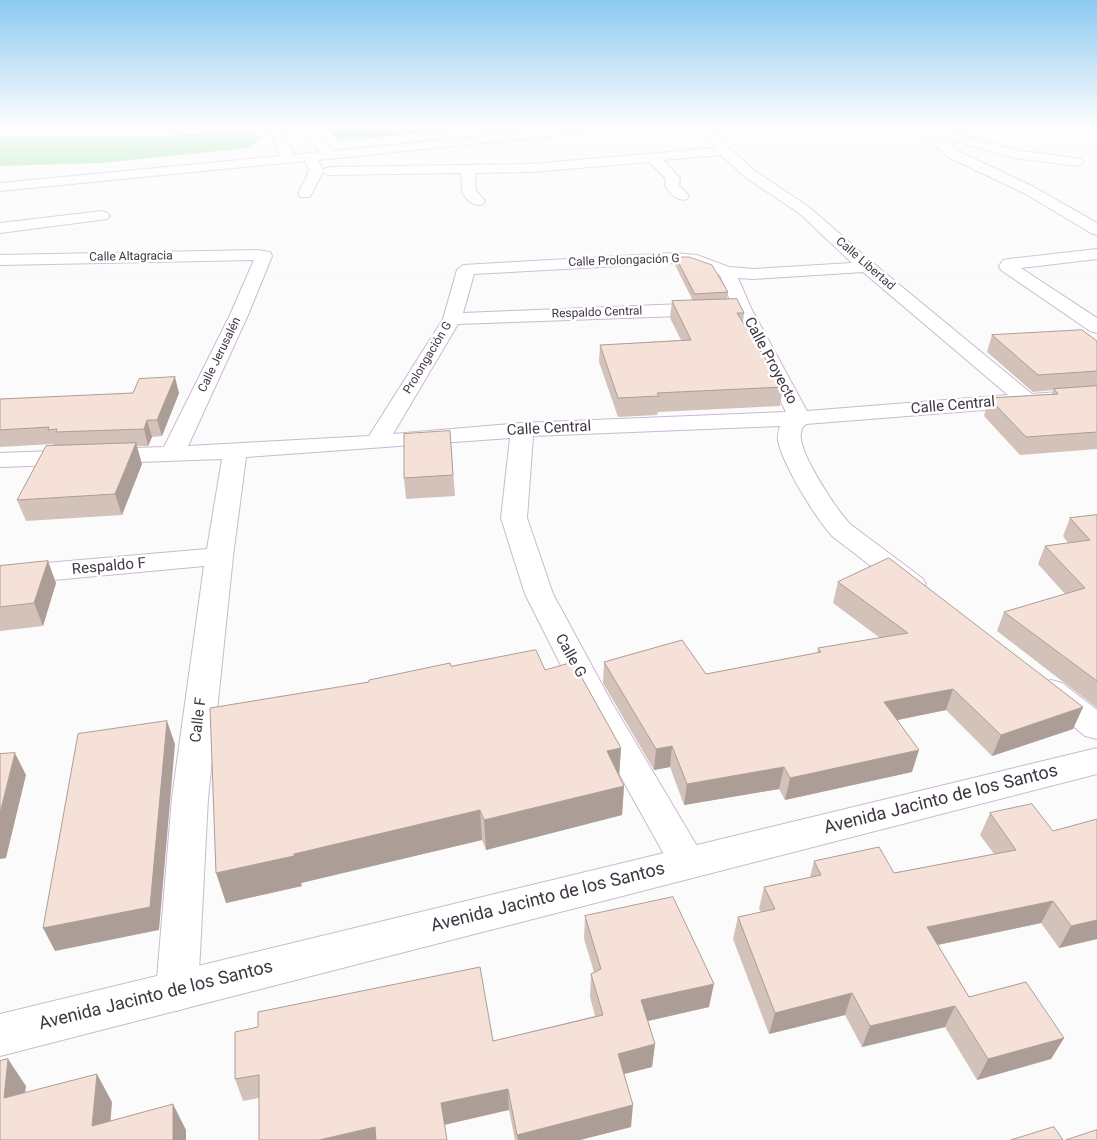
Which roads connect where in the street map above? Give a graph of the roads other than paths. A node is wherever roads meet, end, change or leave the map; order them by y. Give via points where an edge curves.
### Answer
1 (59, 180) edge
2 (311, 180) edge
3 (468, 180) edge
4 (673, 180) edge
5 (759, 180) edge
6 (1009, 180) edge
7 (0, 187) edge
8 (304, 194) dead end
9 (682, 196) dead end
10 (0, 198) edge
11 (478, 201) dead end
12 (102, 216) dead end
13 (20, 224) junction
14 (0, 228) edge
15 (1097, 230) edge
16 (1097, 254) edge
17 (262, 255) joint
18 (0, 260) edge
19 (867, 267) junction
20 (468, 269) joint
21 (727, 272) junction
22 (742, 308) junction
23 (452, 319) junction
24 (1097, 326) edge
25 (1097, 395) edge
26 (1026, 400) junction
27 (800, 418) junction
28 (522, 430) junction
29 (376, 442) junction
30 (235, 450) junction
31 (172, 454) junction
32 (0, 460) edge
33 (219, 556) junction
34 (0, 576) edge
35 (932, 600) edge
36 (1034, 678) edge
37 (1097, 727) edge
38 (1097, 761) edge
39 (688, 863) junction
40 (177, 991) junction
41 (0, 1035) edge

1 - 7 street
2 - 8 street
3 - 11 street via 469,192
4 - 9 street via 672,186
5 - 19 street, Calle Libertad via 804,210
6 - 15 street
10 - 13 street via 16,197 22,203
12 - 13 street
13 - 14 street
16 - 24 street via 1007,266
17 - 18 street, Calle Altagracia
17 - 31 street, Calle Jerusalén via 264,258 239,315
19 - 21 street, Calle Prolongación G via 753,274
19 - 26 street, Calle Libertad
20 - 21 street, Calle Prolongación G via 682,258
20 - 23 street, Prolongación G
21 - 22 street, Calle Proyecto
22 - 23 street, Respaldo Central
22 - 27 street, Calle Proyecto
23 - 29 street, Prolongación G
25 - 26 street, Calle Central
26 - 27 street, Calle Central
27 - 28 street, Calle Central
27 - 35 street, Calle Proyecto via 790,426 789,438 806,477 829,516 841,530
28 - 29 street, Calle Central
28 - 39 street, Calle G via 514,518 539,594 598,707
29 - 30 street, Calle Central
30 - 31 street, Calle Central
30 - 33 street, Calle F
31 - 32 street, Calle Central
33 - 34 street, Respaldo F
33 - 40 street, Calle F via 190,798
36 - 37 street
38 - 39 street, Avenida Jacinto de los Santos
39 - 40 street, Avenida Jacinto de los Santos
40 - 41 street, Avenida Jacinto de los Santos

